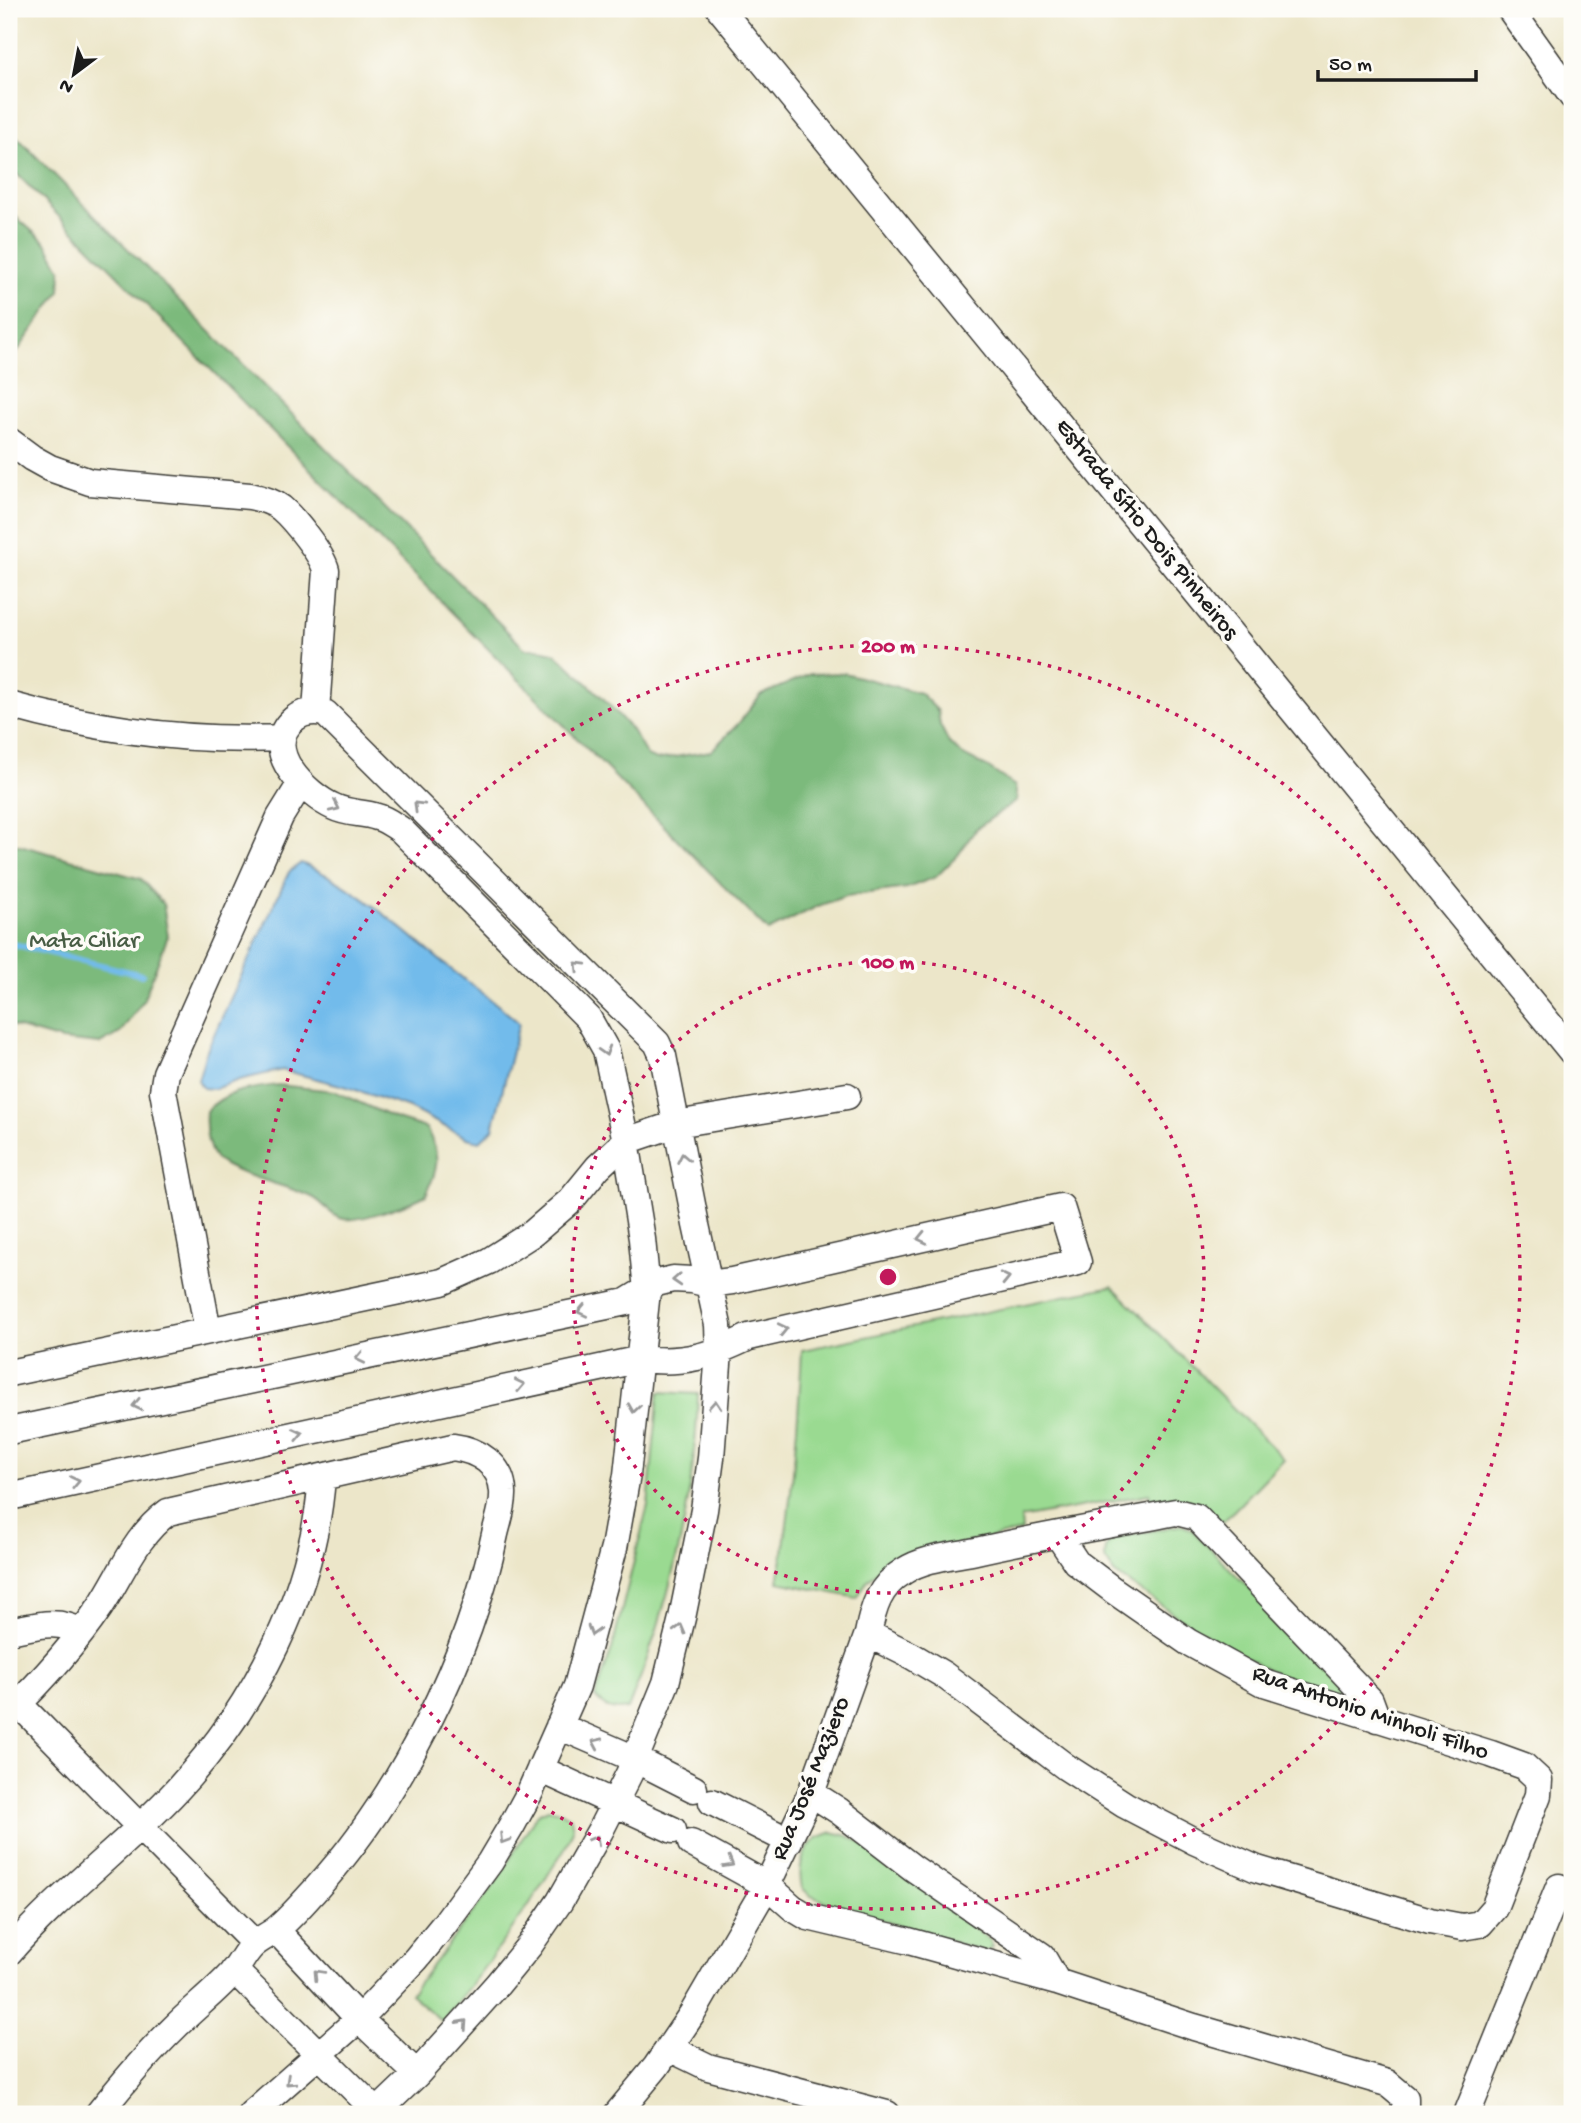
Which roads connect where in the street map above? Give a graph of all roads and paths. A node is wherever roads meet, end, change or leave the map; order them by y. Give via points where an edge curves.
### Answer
1 (720, 9) edge
2 (1510, 9) edge
3 (1572, 96) edge
4 (9, 442) edge
5 (9, 705) edge
6 (316, 711) junction
7 (282, 738) junction
8 (301, 783) junction
9 (1572, 1052) edge
10 (847, 1096) dead end
11 (676, 1124) junction
12 (626, 1141) junction
13 (709, 1284) junction
14 (647, 1291) junction
15 (208, 1331) junction
16 (719, 1351) junction
17 (641, 1359) junction
18 (9, 1373) edge
19 (9, 1431) edge
20 (322, 1477) junction
21 (9, 1496) edge
22 (1058, 1535) junction
23 (9, 1631) edge
24 (82, 1632) junction
25 (868, 1634) junction
26 (12, 1703) edge
27 (1377, 1719) junction
28 (559, 1726) junction
29 (635, 1759) junction
30 (540, 1769) junction
31 (811, 1793) junction
32 (614, 1803) junction
33 (139, 1826) junction
34 (789, 1841) junction
35 (767, 1885) junction
36 (1572, 1898) edge
37 (265, 1937) junction
38 (9, 1952) edge
39 (234, 1970) junction
40 (1057, 1982) junction
41 (359, 2019) junction
42 (669, 2048) junction
43 (317, 2054) junction
44 (417, 2074) junction
45 (376, 2113) edge
46 (98, 2114) edge
47 (251, 2114) edge
48 (617, 2114) edge
49 (887, 2114) edge
50 (1405, 2114) edge
51 (1467, 2114) edge

1 - 9 street, Estrada Sítio Dois Pinheiros
2 - 3 street
4 - 6 street via 50,468 90,482 250,496 282,509 316,550 326,570
5 - 7 street via 145,733
6 - 7 street via 293,719
11 -> 6 street via 657,1043 325,713
7 - 8 street via 284,759
8 -> 12 street via 334,807 376,816 401,830 588,1018 606,1050
8 - 15 street via 279,817 166,1073 163,1091
10 - 11 street
11 - 12 street
13 -> 11 street
12 - 14 street
12 - 15 street via 542,1225 466,1273 442,1282
13 -> 14 street via 673,1279
13 - 16 street
16 -> 13 street via 750,1337 1078,1262 1061,1207
14 - 17 street
14 -> 19 street via 626,1302
15 - 18 street
16 - 17 street via 681,1361
29 -> 16 street via 666,1683 694,1564 711,1458
21 -> 17 street
17 -> 28 street via 614,1548 577,1686
20 - 24 street via 168,1512 146,1530
20 - 33 street via 308,1555 270,1656 208,1754
20 - 37 street via 453,1447 487,1460 499,1475 504,1494 467,1631 424,1728 349,1848 316,1889
22 - 25 street, Rua José Maziero via 925,1562 903,1572 882,1591
22 - 27 street, Rua Antonio Minholi Filho via 1076,1562 1188,1642 1261,1682
22 - 27 street, Rua José Maziero via 1176,1512 1196,1517 1370,1700
23 - 24 street via 48,1623
24 - 26 street
25 - 27 street, Rua Antonio Minholi Filho via 944,1675 1115,1799 1194,1841 1257,1869 1430,1921 1462,1927 1480,1924 1494,1908 1538,1795 1539,1780 1524,1766
25 - 31 street, Rua José Maziero
26 - 33 street
29 -> 28 street
28 - 30 street
29 - 32 street
29 - 34 street
30 - 32 street
30 -> 41 street via 490,1862 416,1959
31 - 34 street, Rua José Maziero
31 - 40 street via 1042,1956
32 -> 35 street
44 -> 32 street via 529,1946
33 - 37 street
33 - 38 street
34 - 35 street, Rua José Maziero
35 - 40 street via 808,1917
35 - 42 street, Rua José Maziero
36 - 51 street via 1559,1887
37 - 39 street via 247,1951
41 -> 37 street
39 - 43 street
39 - 46 street via 144,2059
40 - 50 street via 1387,2083 1405,2098
41 - 43 street
41 - 44 street
42 - 48 street, Rua José Maziero
42 - 49 street via 708,2067
43 - 45 street
43 -> 47 street
44 - 45 street

